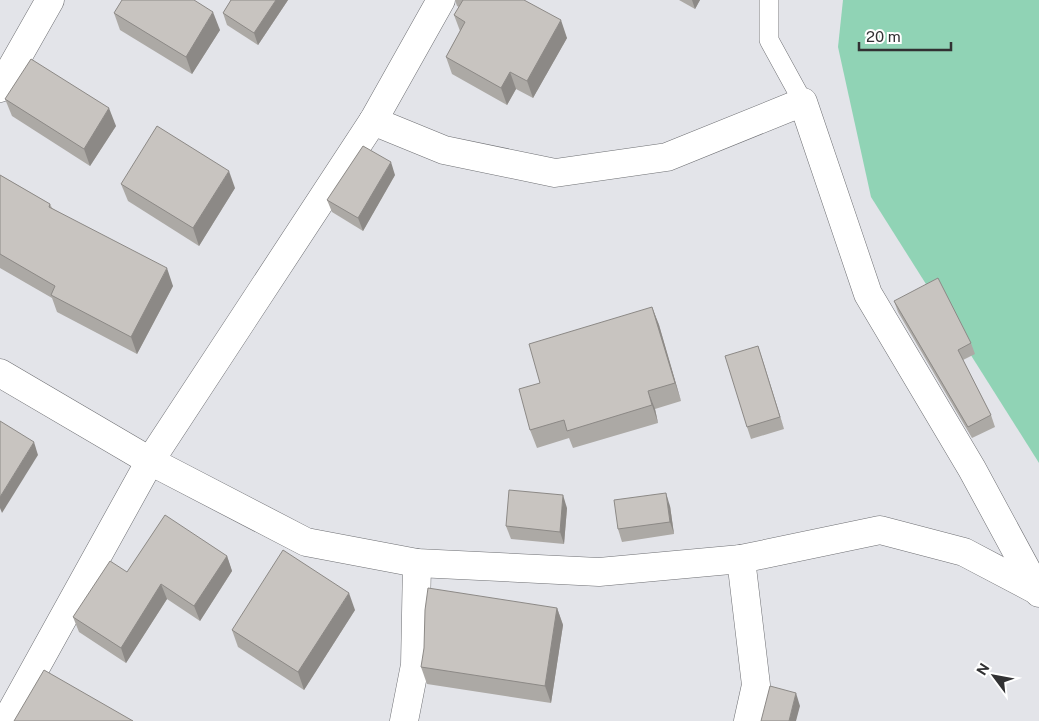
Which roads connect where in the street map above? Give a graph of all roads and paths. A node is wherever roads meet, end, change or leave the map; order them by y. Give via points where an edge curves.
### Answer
1 (50, 0) edge
2 (441, 0) edge
3 (769, 0) edge
4 (0, 88) edge
5 (803, 102) junction
6 (373, 120) junction
7 (0, 373) edge
8 (150, 461) junction
9 (741, 559) junction
10 (417, 563) junction
11 (1038, 592) edge
12 (6, 721) edge
13 (404, 721) edge
14 (748, 721) edge

1 - 4 street
2 - 6 street
3 - 5 lane via 769,40
5 - 6 street via 667,157 555,173 444,150
5 - 11 street via 868,294 972,470
6 - 8 street
7 - 8 street
8 - 10 street via 306,542
8 - 12 street
9 - 10 street via 599,572
9 - 11 street via 880,530 964,552
9 - 14 street via 756,685
10 - 13 street via 415,665

